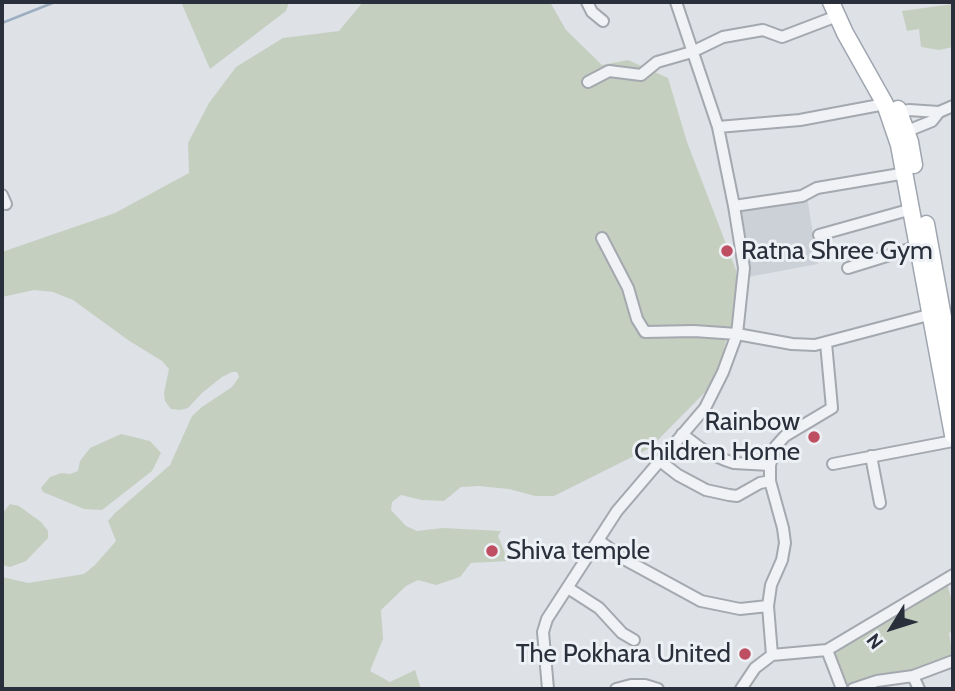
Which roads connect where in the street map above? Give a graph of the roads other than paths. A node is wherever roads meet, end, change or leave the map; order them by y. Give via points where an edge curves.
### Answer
1 (587, 2) edge
2 (676, 2) edge
3 (836, 7) edge
4 (603, 21) dead end
5 (692, 52) junction
6 (588, 82) dead end
7 (953, 106) edge
8 (891, 110) junction
9 (939, 112) junction
10 (718, 127) junction
11 (902, 133) junction
12 (906, 173) junction
13 (734, 206) junction
14 (912, 209) junction
15 (819, 235) dead end
16 (602, 238) dead end
17 (919, 246) junction
18 (848, 268) dead end
19 (937, 313) junction
20 (737, 334) junction
21 (826, 343) junction
22 (953, 372) edge
23 (952, 425) edge
24 (682, 435) junction
25 (953, 440) edge
26 (871, 456) junction
27 (660, 461) junction
28 (833, 464) dead end
29 (770, 466) junction
30 (770, 481) junction
31 (880, 503) dead end
32 (598, 540) junction
33 (953, 575) edge
34 (568, 588) junction
35 (768, 606) junction
36 (634, 640) dead end
37 (827, 650) junction
38 (772, 655) junction
39 (953, 661) edge
40 (913, 676) junction
41 (548, 689) edge
42 (616, 689) edge
43 (658, 689) edge
44 (741, 689) edge
45 (842, 689) edge
46 (853, 689) edge
47 (919, 689) edge

1 - 4 street
2 - 5 street
3 - 5 street via 782,37 763,30 723,37
3 - 8 main road
5 - 6 street via 657,62 641,75 609,71
5 - 10 street
7 - 9 street
8 - 9 street
8 - 10 street
8 - 11 main road
9 - 11 street via 932,121
10 - 13 street
11 - 12 main road
11 - 19 main road
12 - 13 street
12 - 14 main road
13 - 20 street via 744,268
14 - 15 street
14 - 17 main road
16 - 20 street via 645,332
17 - 18 street
17 - 19 main road
19 - 21 street
19 - 22 main road
19 - 23 main road
20 - 21 street via 792,344
20 - 24 street via 705,408
21 - 29 street via 832,408 785,436 775,446
24 - 27 street
24 - 29 street via 725,460
25 - 26 street
26 - 28 street
26 - 31 street
27 - 30 street via 697,485 729,495 737,496
27 - 32 street
29 - 30 street
30 - 35 street via 785,543
32 - 34 street
32 - 35 street via 701,601 740,609
33 - 37 street
34 - 36 street
34 - 41 street via 544,626
35 - 38 street
37 - 38 street
37 - 45 street
38 - 44 street via 755,668
39 - 40 street
40 - 46 street
40 - 47 street
42 - 43 street via 631,685

